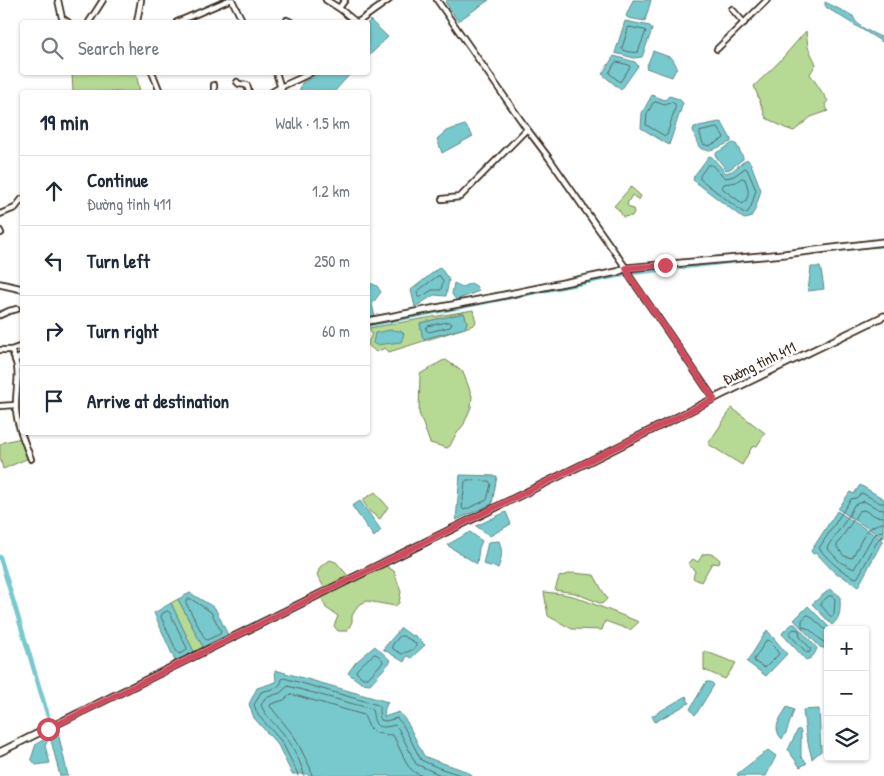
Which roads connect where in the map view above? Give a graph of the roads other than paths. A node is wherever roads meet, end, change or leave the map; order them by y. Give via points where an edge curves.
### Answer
1 (58, 0) edge
2 (103, 0) edge
3 (141, 0) edge
4 (231, 0) edge
5 (326, 0) edge
6 (344, 0) edge
7 (378, 0) edge
8 (388, 0) edge
9 (437, 0) edge
10 (767, 0) edge
11 (380, 6) junction
12 (339, 8) junction
13 (732, 9) dead end
14 (65, 20) edge
15 (90, 20) edge
16 (138, 20) edge
17 (182, 20) edge
18 (242, 20) edge
19 (354, 20) edge
20 (360, 20) edge
21 (744, 23) junction
22 (717, 49) dead end
23 (153, 75) edge
24 (277, 75) edge
25 (307, 75) edge
26 (237, 82) dead end
27 (214, 85) dead end
28 (280, 86) junction
29 (159, 90) edge
30 (214, 90) edge
31 (248, 90) edge
32 (275, 90) edge
33 (281, 90) edge
34 (527, 129) junction
35 (442, 199) dead end
36 (20, 201) edge
37 (0, 214) edge
38 (884, 242) edge
39 (626, 268) junction
40 (0, 284) edge
41 (20, 289) edge
42 (17, 310) dead end
43 (0, 315) edge
44 (884, 316) edge
45 (370, 321) edge
46 (20, 347) edge
47 (0, 350) edge
48 (11, 350) junction
49 (20, 357) edge
50 (15, 360) junction
51 (20, 374) edge
52 (714, 399) junction
53 (16, 405) junction
54 (0, 406) edge
55 (20, 430) edge
56 (22, 435) edge
57 (31, 459) dead end
58 (0, 752) edge

1 - 14 street
2 - 15 street
3 - 16 street
4 - 17 street
4 - 18 street
5 - 12 street
6 - 12 street
7 - 11 street
8 - 11 street
9 - 34 street
10 - 21 street
11 - 20 street
12 - 19 street
13 - 21 street
21 - 22 street
23 - 29 street
24 - 28 street
25 - 28 street
26 - 31 street via 247,84
27 - 30 street
28 - 32 street
28 - 33 street
34 - 35 street via 460,197
34 - 39 street
36 - 37 street via 15,208
38 - 39 main road
39 - 45 main road
39 - 52 street
40 - 41 main road
42 - 43 street
44 - 52 main road, Đường tỉnh 411
46 - 48 street
47 - 48 street
48 - 50 street
49 - 50 street
50 - 51 street
51 - 53 street
52 - 58 main road, Đường tỉnh 411
53 - 54 street
53 - 55 street
56 - 57 street

